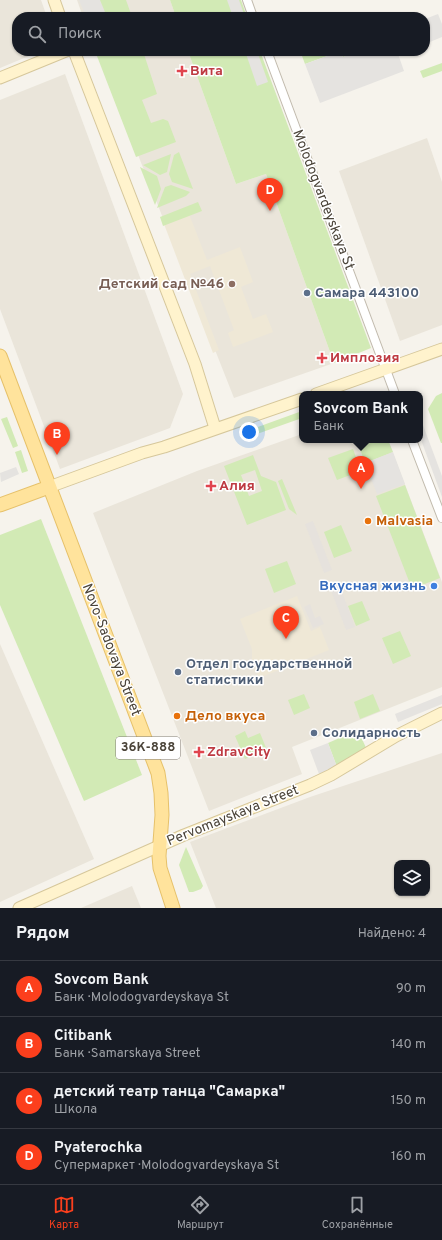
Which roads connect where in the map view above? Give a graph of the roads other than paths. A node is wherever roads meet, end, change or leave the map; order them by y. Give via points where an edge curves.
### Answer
1 (54, 0) edge
2 (247, 0) edge
3 (58, 12) edge
4 (252, 12) edge
5 (54, 56) edge
6 (76, 56) edge
7 (269, 56) edge
8 (0, 78) edge
9 (442, 349) edge
10 (0, 356) edge
11 (386, 370) junction
12 (325, 391) edge
13 (394, 391) edge
14 (299, 400) edge
15 (215, 428) junction
16 (413, 443) edge
17 (49, 487) junction
18 (0, 505) edge
19 (442, 518) edge
20 (442, 713) edge
21 (160, 845) junction
22 (19, 908) edge
23 (173, 908) edge

1 - 3 street
2 - 4 street
5 - 8 street
6 - 15 street via 198,374
7 - 11 street, Molodogvardeyskaya St
9 - 11 street
10 - 17 main road, Novo-Sadovaya Street
11 - 12 street
11 - 13 street, Molodogvardeyskaya St
14 - 15 street
15 - 17 street
16 - 19 street
17 - 18 main road
17 - 21 main road, Novo-Sadovaya Street / 36К-888 via 158,773 162,815
20 - 21 street, Pervomayskaya Street via 396,736 331,776
21 - 22 street, Pervomayskaya Street
21 - 23 main road, Novo-Sadovaya Street / 36К-888 via 160,868

